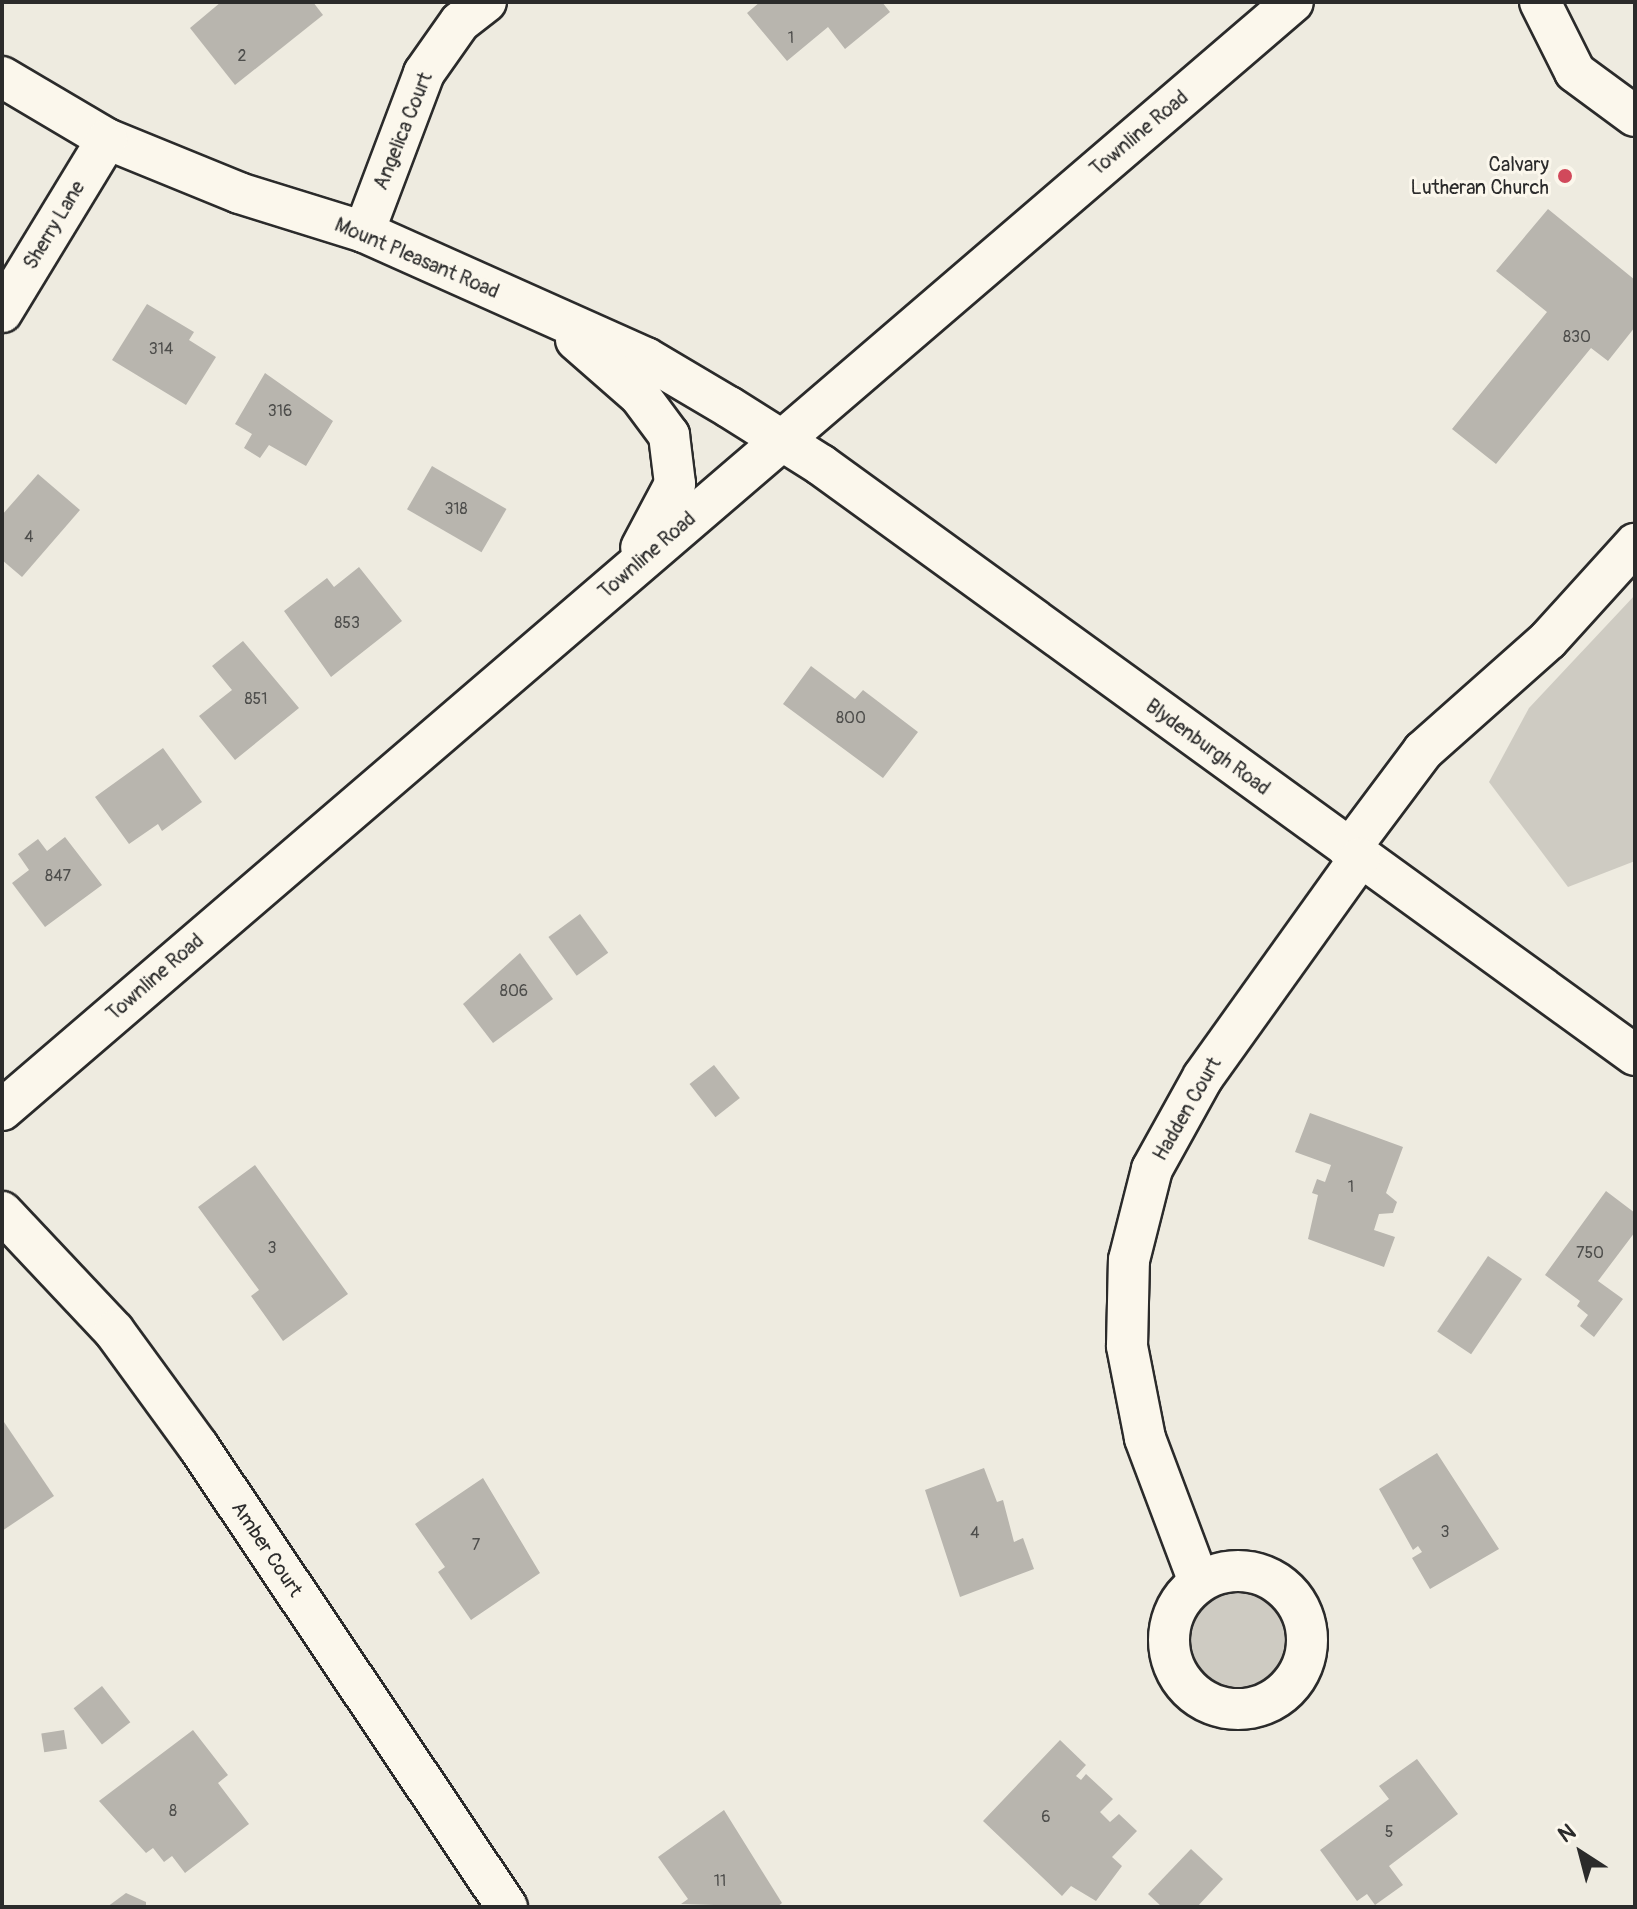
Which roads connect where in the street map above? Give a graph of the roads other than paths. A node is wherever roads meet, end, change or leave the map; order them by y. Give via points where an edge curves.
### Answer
1 (486, 2) edge
2 (1293, 2) edge
3 (1540, 2) edge
4 (2, 77) edge
5 (1635, 116) edge
6 (107, 139) junction
7 (364, 232) junction
8 (2, 312) edge
9 (546, 313) junction
10 (781, 439) junction
11 (1635, 544) edge
12 (629, 570) junction
13 (1354, 854) junction
14 (1635, 1055) edge
15 (2, 1110) edge
16 (2, 1212) edge
17 (1199, 1582) dead end
18 (507, 1907) edge

1 - 7 street, Angelica Court via 460,22 424,73
2 - 10 street, Townline Road
3 - 5 street via 1575,72
4 - 6 street, Mount Pleasant Road
6 - 7 street, Mount Pleasant Road via 239,193
6 - 8 street, Sherry Lane
7 - 9 street, Mount Pleasant Road
9 - 10 street, Mount Pleasant Road via 646,358
9 - 12 street via 640,396 669,435 675,484
10 - 12 street, Townline Road
10 - 13 street, Blydenburgh Road
11 - 13 street, Hadden Court via 1548,640 1423,751
12 - 15 street, Townline Road
13 - 14 street, Blydenburgh Road
13 - 17 street, Hadden Court via 1203,1077 1152,1169 1129,1260 1127,1346 1145,1438
16 - 18 street, Amber Court via 114,1331 198,1446

